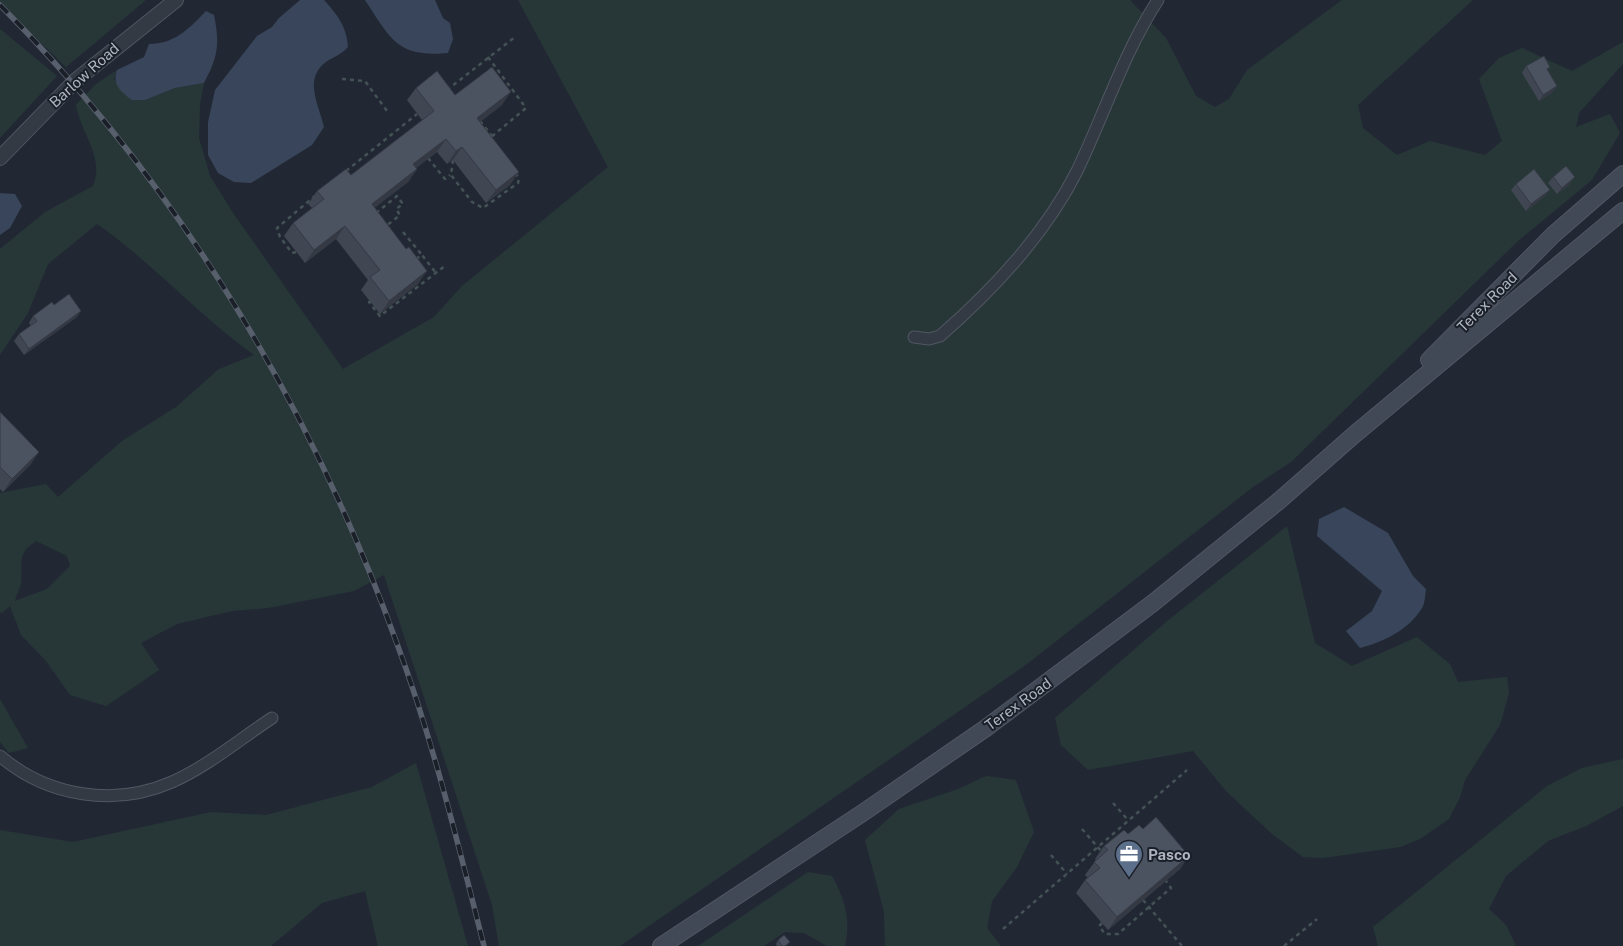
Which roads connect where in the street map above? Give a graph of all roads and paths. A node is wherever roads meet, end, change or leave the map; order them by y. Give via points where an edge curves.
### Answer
1 (176, 0) edge
2 (1158, 0) edge
3 (515, 37) dead end
4 (488, 57) junction
5 (342, 79) dead end
6 (445, 92) edge
7 (387, 111) dead end
8 (417, 114) dead end
9 (480, 122) edge
10 (490, 137) junction
11 (484, 143) edge
12 (494, 146) edge
13 (0, 158) edge
14 (428, 158) edge
15 (453, 160) edge
16 (511, 168) edge
17 (1623, 174) edge
18 (341, 175) edge
19 (451, 175) junction
20 (318, 193) edge
21 (1623, 211) edge
22 (376, 213) junction
23 (371, 217) edge
24 (386, 226) junction
25 (403, 232) dead end
26 (391, 233) edge
27 (296, 252) dead end
28 (422, 255) junction
29 (414, 261) edge
30 (446, 265) dead end
31 (436, 273) junction
32 (416, 278) edge
33 (421, 284) junction
34 (371, 302) dead end
35 (914, 337) dead end
36 (1355, 434) junction
37 (272, 718) dead end
38 (0, 756) edge
39 (1187, 770) dead end
40 (1112, 802) dead end
41 (1128, 821) junction
42 (1082, 829) dead end
43 (1098, 847) junction
44 (1103, 853) edge
45 (1051, 855) dead end
46 (1067, 874) junction
47 (1166, 881) edge
48 (1143, 900) edge
49 (1149, 907) junction
50 (1317, 918) dead end
51 (1102, 924) dead end
52 (1003, 929) dead end
53 (661, 946) edge
54 (1182, 946) edge
55 (1284, 946) edge

1 - 13 street, Barlow Road via 75,81
2 - 35 street via 1076,172 1041,229 1007,272 940,336 929,339
3 - 4 path
4 - 6 path
4 - 10 path via 526,108
5 - 7 path via 365,81
8 - 18 path
9 - 10 path
10 - 11 path
10 - 12 path
14 - 19 path via 445,179
15 - 19 path
16 - 19 path via 519,179 518,183 483,208 472,202
17 - 36 main road, Terex Road via 1553,235
20 - 27 path via 277,228 292,253
21 - 36 main road, Terex Road
22 - 23 path
22 - 24 path
22 - 24 path via 397,196 403,204 396,209 400,215
24 - 26 path
25 - 28 path
28 - 29 path
28 - 31 path
30 - 31 path
31 - 33 path
32 - 33 path
33 - 34 path via 380,316
36 - 53 main road, Terex Road via 1280,500 1160,597 1037,691 864,812
37 - 38 street via 181,777 138,793 108,796 77,794 35,778
39 - 41 path
40 - 41 path
41 - 43 path
42 - 43 path
43 - 44 path
43 - 46 path
45 - 46 path
46 - 52 path
47 - 49 path via 1172,888
48 - 49 path
49 - 51 path via 1118,934 1105,934 1099,926
49 - 54 path
50 - 55 path

